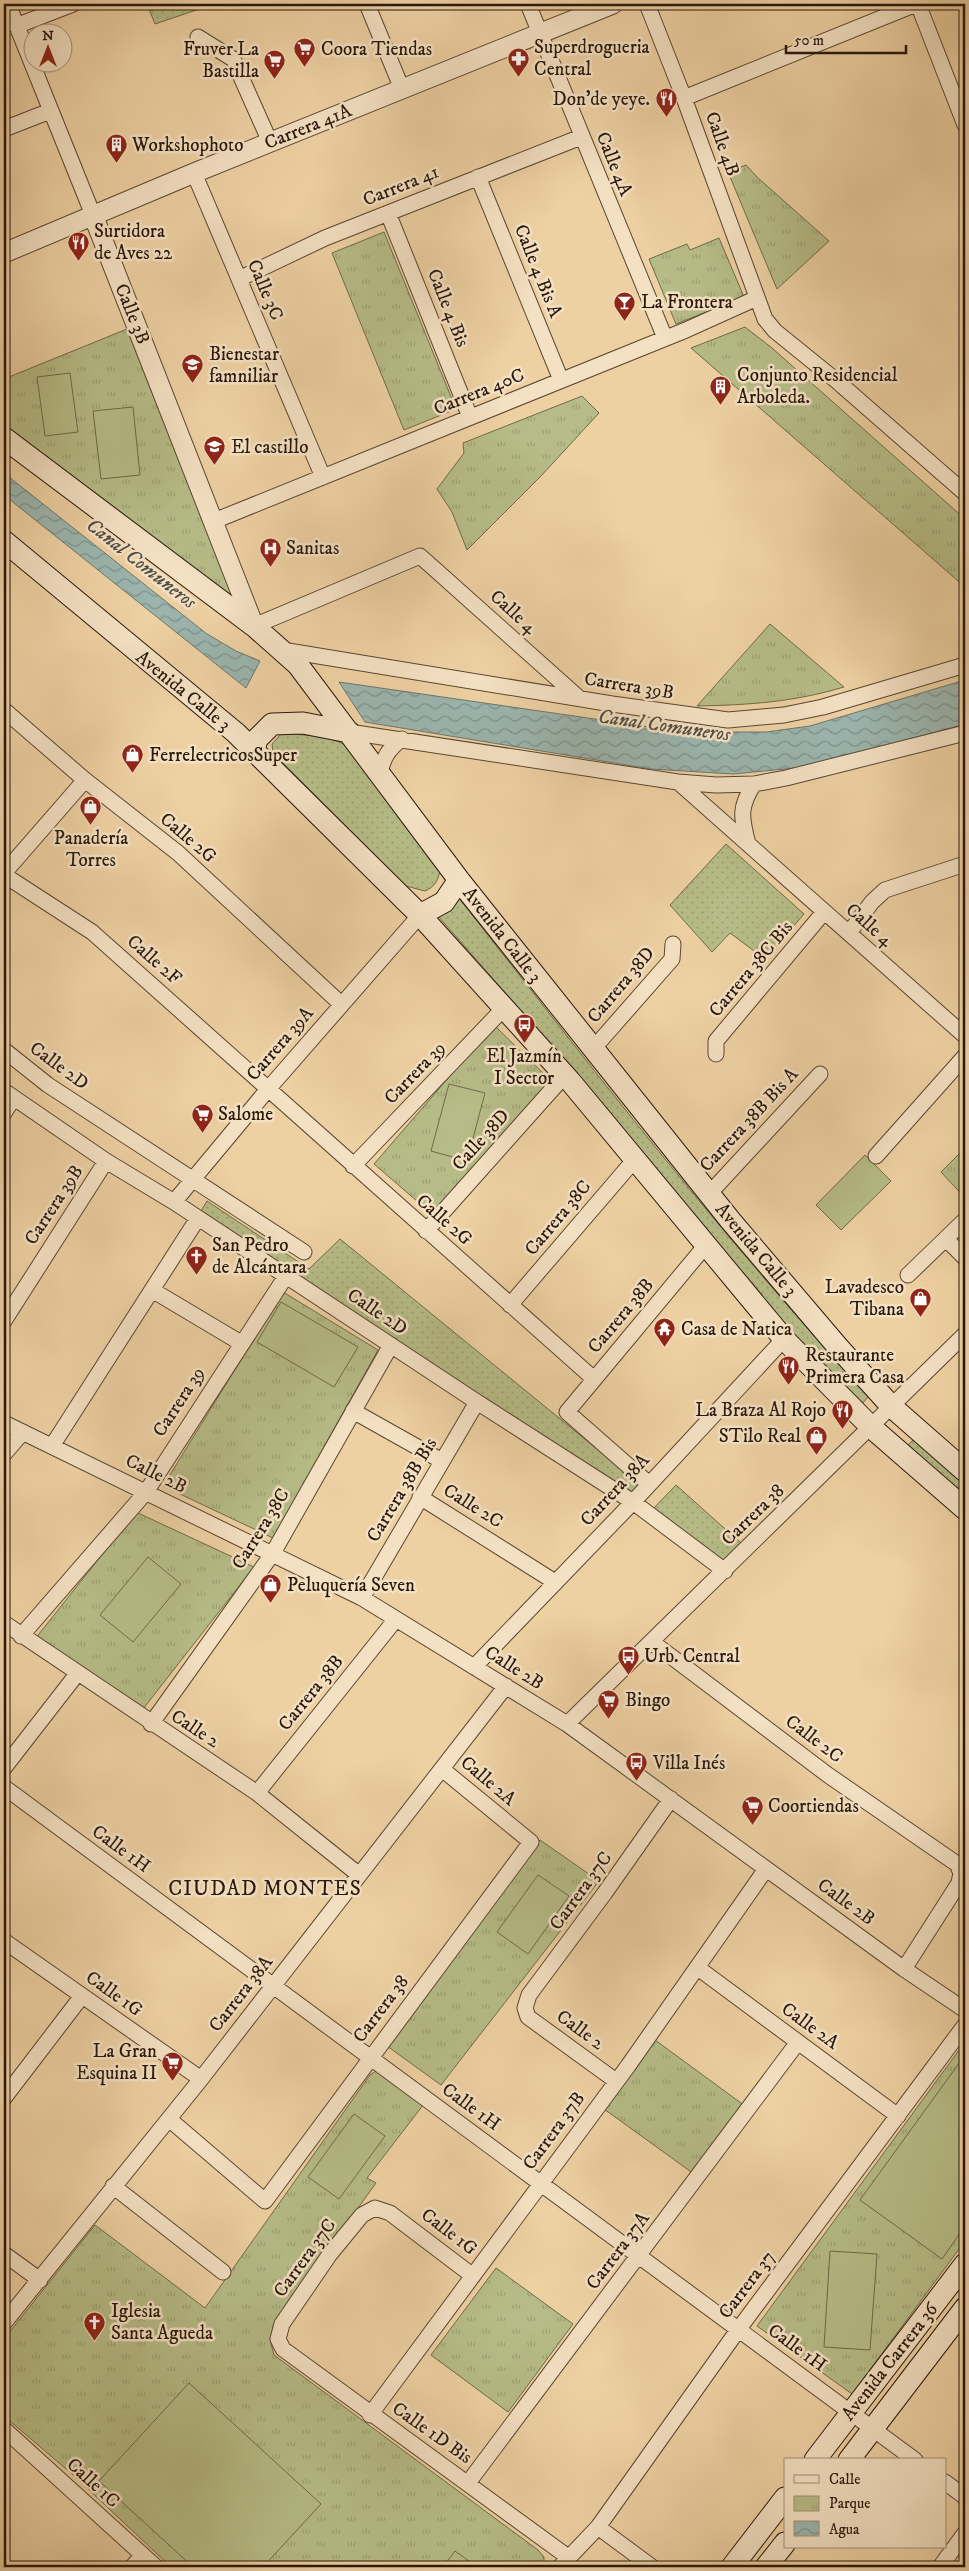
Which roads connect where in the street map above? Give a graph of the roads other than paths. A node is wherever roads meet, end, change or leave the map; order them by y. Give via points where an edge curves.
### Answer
1 (8, 4) edge
2 (73, 4) edge
3 (367, 4) edge
4 (528, 4) edge
5 (613, 4) edge
6 (647, 4) edge
7 (917, 4) edge
8 (16, 26) junction
9 (540, 34) junction
10 (198, 37) dead end
11 (402, 89) junction
12 (684, 98) junction
13 (50, 111) junction
14 (965, 126) edge
15 (4, 129) edge
16 (581, 136) junction
17 (270, 142) junction
18 (194, 173) junction
19 (478, 177) junction
20 (388, 213) junction
21 (94, 215) junction
22 (4, 253) edge
23 (239, 279) junction
24 (757, 298) junction
25 (665, 338) junction
26 (561, 380) junction
27 (470, 417) junction
28 (4, 438) edge
29 (323, 477) junction
30 (965, 493) edge
31 (214, 521) junction
32 (4, 541) edge
33 (254, 626) junction
34 (282, 650) junction
35 (965, 666) edge
36 (579, 699) junction
37 (4, 710) edge
38 (349, 732) junction
39 (965, 733) edge
40 (402, 740) junction
41 (254, 751) junction
42 (380, 773) junction
43 (85, 780) junction
44 (678, 782) junction
45 (754, 784) junction
46 (748, 844) junction
47 (965, 864) edge
48 (4, 874) edge
49 (459, 880) junction
50 (824, 912) junction
51 (420, 915) junction
52 (849, 933) junction
53 (673, 944) dead end
54 (341, 1004) junction
55 (505, 1007) junction
56 (965, 1036) edge
57 (593, 1049) junction
58 (4, 1050) edge
59 (716, 1054) dead end
60 (965, 1056) edge
61 (820, 1074) dead end
62 (565, 1075) junction
63 (269, 1088) junction
64 (8, 1095) edge
65 (4, 1113) edge
66 (876, 1156) dead end
67 (636, 1158) junction
68 (106, 1162) junction
69 (353, 1166) junction
70 (193, 1178) junction
71 (709, 1194) junction
72 (174, 1202) junction
73 (198, 1218) junction
74 (965, 1220) edge
75 (426, 1230) junction
76 (946, 1239) junction
77 (706, 1245) junction
78 (304, 1252) dead end
79 (965, 1258) edge
80 (908, 1275) dead end
81 (286, 1276) junction
82 (152, 1290) junction
83 (510, 1305) junction
84 (4, 1321) edge
85 (965, 1334) edge
86 (784, 1339) junction
87 (241, 1343) junction
88 (391, 1345) junction
89 (594, 1379) junction
90 (477, 1402) junction
91 (892, 1407) junction
92 (353, 1411) junction
93 (4, 1423) edge
94 (872, 1428) junction
95 (22, 1432) junction
96 (52, 1446) junction
97 (4, 1454) edge
98 (442, 1461) junction
99 (965, 1471) edge
100 (649, 1484) junction
101 (146, 1492) junction
102 (420, 1496) junction
103 (633, 1502) junction
104 (965, 1509) edge
105 (273, 1553) junction
106 (725, 1571) junction
107 (555, 1582) junction
108 (362, 1598) junction
109 (396, 1619) junction
110 (4, 1623) edge
111 (21, 1636) junction
112 (652, 1642) junction
113 (474, 1667) junction
114 (77, 1674) junction
115 (506, 1686) junction
116 (151, 1724) junction
117 (567, 1724) junction
118 (4, 1768) edge
119 (442, 1769) junction
120 (4, 1787) edge
121 (257, 1793) junction
122 (671, 1799) junction
123 (531, 1842) joint
124 (766, 1869) junction
125 (358, 1874) junction
126 (4, 1941) edge
127 (698, 1968) junction
128 (904, 1969) junction
129 (273, 1986) junction
130 (82, 1996) junction
131 (525, 2008) joint
132 (965, 2010) edge
133 (965, 2025) edge
134 (798, 2042) junction
135 (370, 2057) junction
136 (201, 2079) junction
137 (616, 2081) junction
138 (4, 2098) edge
139 (898, 2116) junction
140 (169, 2119) junction
141 (541, 2184) junction
142 (113, 2186) junction
143 (375, 2208) joint
144 (4, 2254) edge
145 (639, 2256) junction
146 (965, 2264) edge
147 (223, 2272) dead end
148 (473, 2276) junction
149 (40, 2280) junction
150 (965, 2308) edge
151 (4, 2323) edge
152 (738, 2330) junction
153 (278, 2339) joint
154 (851, 2413) junction
155 (370, 2415) junction
156 (4, 2429) edge
157 (873, 2429) junction
158 (817, 2458) edge
159 (851, 2458) edge
160 (912, 2458) edge
161 (468, 2483) junction
162 (946, 2483) edge
163 (965, 2497) edge
164 (784, 2499) edge
165 (598, 2527) junction
166 (965, 2533) edge
167 (784, 2543) edge
168 (142, 2555) junction
169 (564, 2562) edge
170 (132, 2567) edge
171 (156, 2567) edge
172 (652, 2567) edge
173 (732, 2567) edge
174 (766, 2567) edge
175 (940, 2567) edge

1 - 8 street, Calle 3B
2 - 8 street
3 - 11 street
4 - 9 street, Calle 4A
5 - 9 street, Carrera 41A
6 - 12 street, Calle 4B
7 - 12 street
7 - 14 street
8 - 13 street, Calle 3B
9 - 11 street, Carrera 41A
9 - 16 street, Calle 4A
10 - 17 street via 233,59
11 - 17 street, Carrera 41A
12 - 24 street, Calle 4B
13 - 15 street
13 - 21 street, Calle 3B
16 - 19 street, Carrera 41
16 - 25 street, Calle 4A
17 - 18 street, Carrera 41A
18 - 21 street, Carrera 41A
18 - 23 street, Calle 3C
19 - 20 street, Carrera 41
19 - 26 street, Calle 4 Bis A
20 - 23 street, Carrera 41 via 325,238
20 - 27 street, Calle 4 Bis
21 - 22 street, Carrera 41A
21 - 31 street, Calle 3B
23 - 29 street, Calle 3C
24 - 25 street, Carrera 40C
24 - 30 street via 765,319 775,331
25 - 26 street, Carrera 40C
26 - 27 street, Carrera 40C
27 - 29 street, Carrera 40C
28 - 33 main road, Avenida Calle 3
29 - 31 street, Carrera 40C
31 - 33 street, Calle 3B
32 - 41 main road, Avenida Calle 3
33 - 34 main road, Avenida Calle 3
33 - 36 street, Calle 4 via 420,556
34 - 36 street, Carrera 39B
34 - 38 main road, Avenida Calle 3 via 309,677
35 - 36 street, Carrera 39B via 823,707 748,720 710,719
37 - 43 street, Calle 2G
38 - 40 street
38 - 41 main road via 303,723 272,724 257,739
38 - 42 main road, Avenida Calle 3
39 - 45 street
40 - 42 street via 389,750
40 - 44 street
41 - 51 main road, Avenida Calle 3
42 - 49 main road, Avenida Calle 3
43 - 48 street
43 - 54 street, Calle 2G via 178,854
44 - 45 street via 716,786
44 - 46 street, Calle 4
45 - 46 street via 742,809
46 - 50 street, Calle 4
47 - 52 street via 885,890
48 - 63 street, Calle 2F via 92,932
49 - 51 main road via 444,902
49 - 57 main road, Avenida Calle 3
50 - 52 street, Calle 4
50 - 59 street, Carrera 38C Bis via 716,1041
51 - 54 street, Carrera 39A
51 - 55 main road, Avenida Calle 3
52 - 56 street, Calle 4
53 - 57 street, Carrera 38D via 672,959
54 - 63 street, Carrera 39A
55 - 62 main road, Avenida Calle 3
55 - 69 street, Carrera 39
57 - 71 main road, Avenida Calle 3
58 - 70 street, Calle 2D via 48,1085
60 - 66 street
61 - 71 street, Carrera 38B Bis A
62 - 67 main road, Avenida Calle 3
62 - 75 street, Calle 38D
63 - 69 street, Calle 2G
63 - 70 street, Carrera 39A
64 - 65 street
64 - 68 street, Calle 2D
67 - 77 main road, Avenida Calle 3
67 - 83 street, Carrera 38C
68 - 72 street, Calle 2D
68 - 84 street, Carrera 39B
69 - 75 street, Calle 2G
70 - 72 street, Carrera 39A
70 - 78 street
71 - 91 main road, Avenida Calle 3 via 838,1348
72 - 73 street, Calle 2D
73 - 81 street, Calle 2D
73 - 82 street
74 - 76 street
75 - 83 street, Calle 2G
76 - 79 street
76 - 80 street
77 - 86 main road, Avenida Calle 3
77 - 89 street, Carrera 38B
81 - 87 street, Carrera 39
81 - 88 street, Calle 2D
82 - 87 street
82 - 96 street
83 - 89 street, Calle 2G
85 - 91 street, Carrera 38
86 - 94 main road, Avenida Calle 3
86 - 100 street, Carrera 38A
87 - 101 street, Carrera 39
88 - 90 street, Calle 2D
88 - 92 street, Carrera 38C
89 - 100 street, Carrera 38B via 567,1412
90 - 98 street, Carrera 38B Bis
90 - 103 street, Calle 2D
91 - 94 street, Carrera 38
91 - 99 main road, Avenida Calle 3
92 - 98 street, Calle 2C
92 - 105 street, Carrera 38C
93 - 95 street, Calle 2B
94 - 104 main road, Avenida Calle 3
94 - 106 street, Carrera 38
95 - 96 street, Calle 2B
95 - 97 street
96 - 101 street, Calle 2B
98 - 102 street, Carrera 38B Bis
100 - 103 street, Carrera 38A
101 - 105 street, Calle 2B
101 - 111 street, Carrera 39
102 - 107 street, Calle 2C
102 - 108 street, Carrera 38B Bis
103 - 106 street, Calle 2D
103 - 107 street, Carrera 38A
105 - 108 street, Calle 2B
105 - 116 street, Carrera 38C
106 - 112 street, Carrera 38
107 - 113 street, Carrera 38A
108 - 109 street, Calle 2B
109 - 113 street, Calle 2B
109 - 121 street, Carrera 38B
110 - 111 street, Calle 2
111 - 114 street, Calle 2
112 - 117 street, Carrera 38
112 - 128 street, Calle 2C via 828,1775 957,1864 959,1883
113 - 115 street, Calle 2B
114 - 116 street, Calle 2
114 - 118 street
115 - 117 street, Calle 2B
115 - 119 street, Carrera 38A
116 - 121 street, Calle 2
117 - 122 street, Calle 2B
119 - 123 street, Calle 2A
119 - 125 street, Carrera 38A
120 - 129 street, Calle 1H
121 - 125 street, Calle 2
122 - 124 street, Calle 2B
122 - 131 street, Carrera 37C via 529,1995
123 - 135 street, Carrera 38
124 - 127 street, Carrera 37B
124 - 128 street, Calle 2B
125 - 129 street, Carrera 38A
126 - 130 street, Calle 1G
127 - 134 street, Calle 2A
127 - 137 street, Carrera 37B
128 - 132 street, Calle 2B
129 - 135 street, Calle 1H
129 - 136 street, Carrera 38A
130 - 136 street, Calle 1G
130 - 138 street
131 - 137 street, Calle 2 via 528,2017
133 - 139 street, Carrera 37
134 - 139 street, Calle 2A
134 - 145 street, Carrera 37A
135 - 140 street, Carrera 38 via 265,2201
135 - 141 street, Calle 1H
136 - 140 street, Carrera 38A
137 - 141 street, Carrera 37B
139 - 152 street, Carrera 37
140 - 142 street, Carrera 38A
141 - 145 street, Calle 1H
141 - 148 street, Carrera 37B
142 - 147 street
142 - 149 street, Carrera 38A
143 - 148 street, Calle 1G via 390,2213
143 - 153 street, Carrera 37C via 362,2215 330,2254 282,2324
144 - 149 street
145 - 152 street, Calle 1H
145 - 161 street, Carrera 37A
146 - 154 main road, Avenida Carrera 36
148 - 155 street, Carrera 37B
149 - 151 street, Carrera 38A
150 - 157 main road, Avenida Carrera 36
152 - 154 street, Calle 1H
152 - 165 street, Carrera 37
153 - 155 street, Calle 1D Bis via 283,2349
154 - 157 street, Calle 1H
154 - 158 main road, Avenida Carrera 36
155 - 161 street, Calle 1D Bis
156 - 168 street, Calle 1C
157 - 159 main road, Avenida Carrera 36
157 - 160 street, Calle 1H
161 - 169 street, Calle 1D Bis
162 - 163 street
164 - 173 main road
165 - 169 street, Carrera 37
165 - 172 street
166 - 175 street
167 - 174 main road
168 - 170 street
168 - 171 street, Calle 1C

